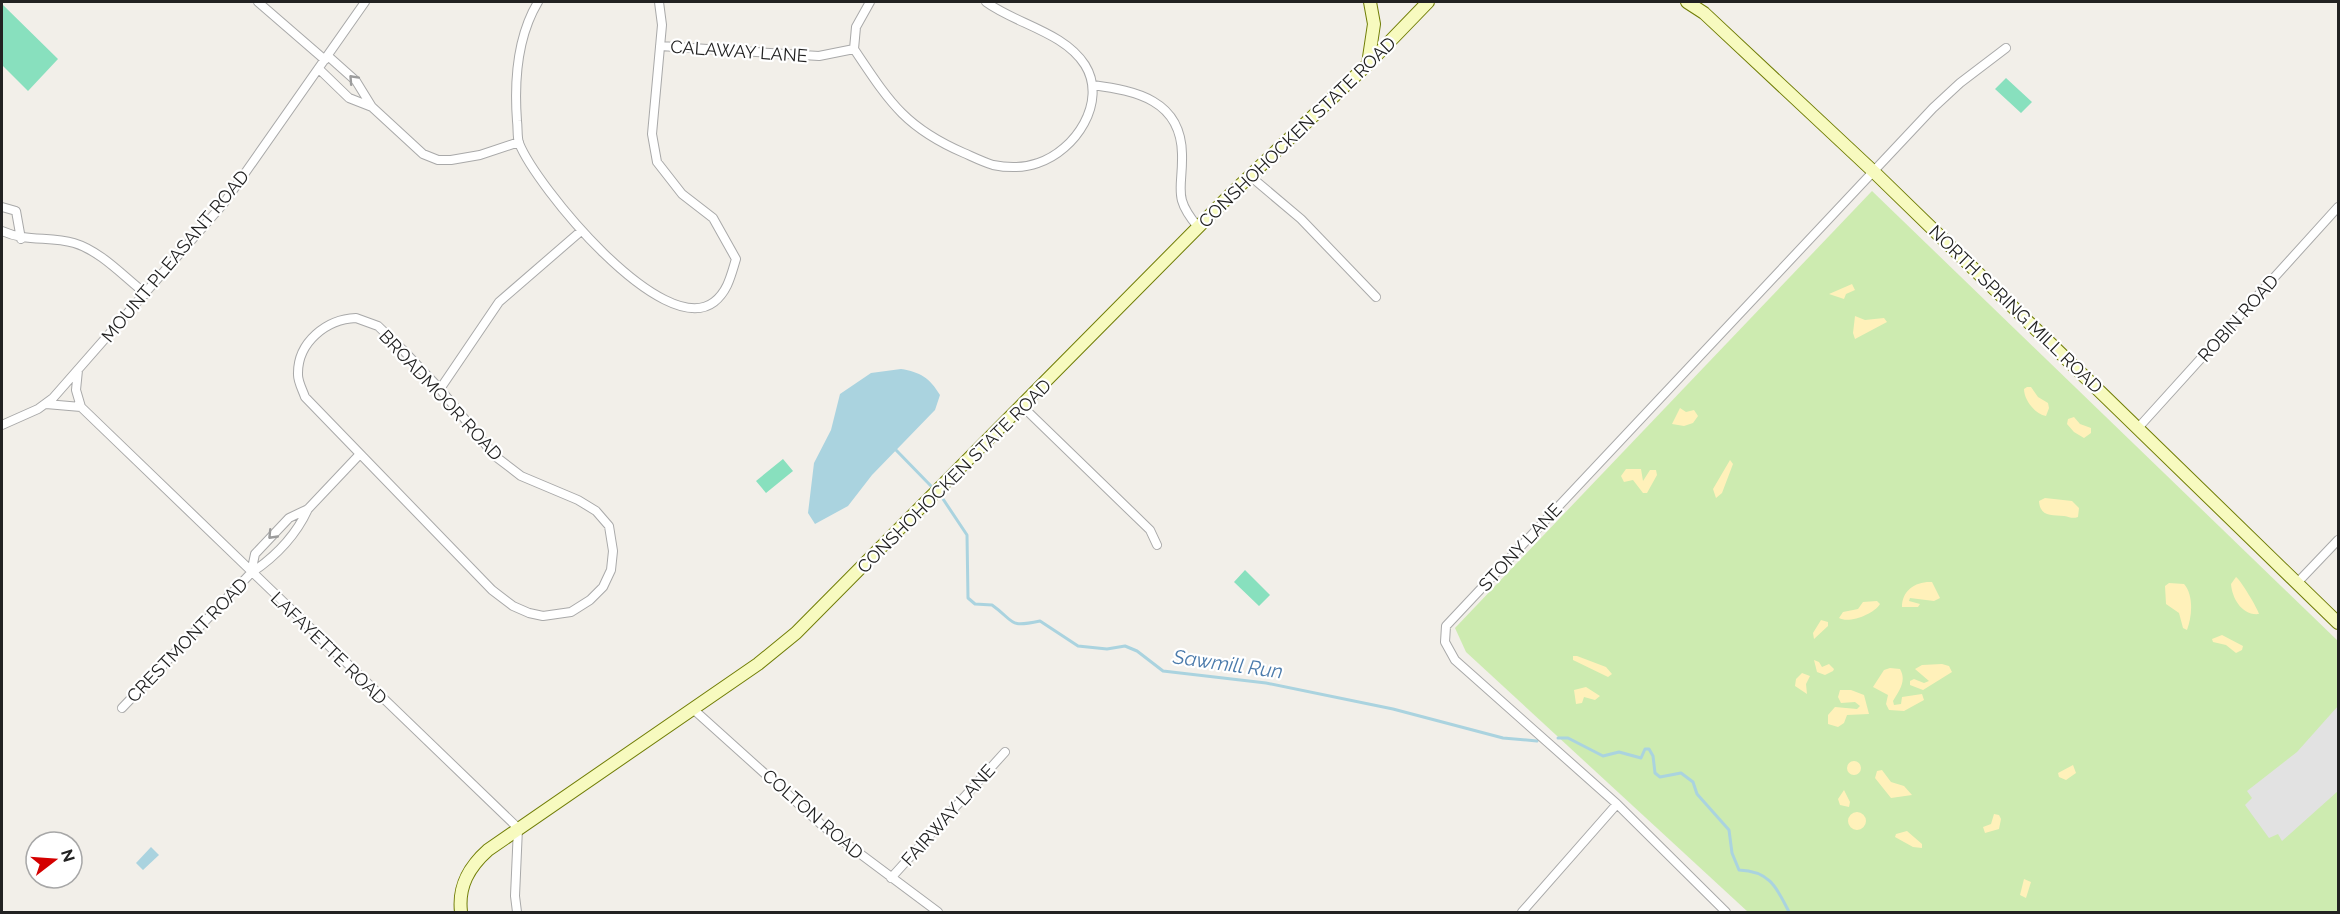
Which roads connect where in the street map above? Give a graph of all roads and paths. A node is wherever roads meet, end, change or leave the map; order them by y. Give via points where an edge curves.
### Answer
1 (258, 2) edge
2 (365, 2) edge
3 (538, 2) edge
4 (659, 2) edge
5 (870, 2) edge
6 (986, 2) edge
7 (1370, 2) edge
8 (1428, 2) edge
9 (1687, 2) edge
10 (660, 46) junction
11 (2006, 48) dead end
12 (854, 49) junction
13 (327, 58) junction
14 (1368, 64) junction
15 (319, 69) junction
16 (1093, 86) junction
17 (372, 107) junction
18 (519, 142) junction
19 (1875, 173) junction
20 (1250, 176) junction
21 (2, 207) edge
22 (2338, 207) edge
23 (1198, 227) junction
24 (2, 231) edge
25 (581, 231) junction
26 (21, 239) junction
27 (146, 294) junction
28 (1376, 297) dead end
29 (78, 370) junction
30 (440, 389) junction
31 (46, 404) junction
32 (1022, 406) junction
33 (81, 407) junction
34 (2, 425) edge
35 (2138, 428) junction
36 (360, 454) junction
37 (308, 509) junction
38 (2338, 540) edge
39 (1157, 545) dead end
40 (251, 573) junction
41 (2297, 582) junction
42 (2338, 623) edge
43 (122, 708) dead end
44 (693, 709) junction
45 (1005, 752) dead end
46 (1617, 804) junction
47 (518, 828) junction
48 (891, 878) junction
49 (461, 912) edge
50 (518, 912) edge
51 (938, 912) edge
52 (1522, 912) edge
53 (1726, 912) edge

1 - 13 street
2 - 13 street, MOUNT PLEASANT ROAD
3 - 18 street via 518,54
4 - 10 street
5 - 12 street via 856,27
6 - 16 street via 1068,46 1085,65
7 - 14 main road via 1374,24
8 - 14 main road, CONSHOHOCKEN STATE ROAD
9 - 19 main road, NORTH SPRING MILL ROAD via 1704,13
10 - 12 street, CALAWAY LANE via 819,56
10 - 25 street via 652,134 657,162 682,194 713,218 736,259 727,287 712,303 683,309 650,293
11 - 19 street, STONY LANE via 1953,89
12 - 16 street via 902,116 934,140 1006,167 1039,163 1071,143 1091,107
13 - 15 street, MOUNT PLEASANT ROAD
17 -> 13 street via 356,81
14 - 20 main road, CONSHOHOCKEN STATE ROAD
15 - 17 street via 349,98
15 - 27 street, MOUNT PLEASANT ROAD via 224,203
16 - 23 street via 1136,92 1167,112 1181,143 1181,201
17 - 18 street via 423,154 438,160 470,157
18 - 25 street via 541,181
19 - 35 main road, NORTH SPRING MILL ROAD
19 - 46 street, STONY LANE via 1446,626 1445,642 1455,660
20 - 23 main road, CONSHOHOCKEN STATE ROAD
20 - 28 street via 1301,219
21 - 26 street via 16,211
22 - 35 street, ROBIN ROAD
23 - 32 main road, CONSHOHOCKEN STATE ROAD
24 - 26 street
25 - 30 street via 499,302
26 - 27 street via 72,243 89,249
27 - 29 street, MOUNT PLEASANT ROAD
29 - 31 street, MOUNT PLEASANT ROAD
29 - 33 street via 76,390
30 - 36 street, BROADMOOR ROAD via 378,326 356,318 340,319 323,327 304,351 298,375 305,397
30 - 36 street, BROADMOOR ROAD via 495,456 521,476 596,511 609,526 611,570 591,600 571,612 556,615 529,613 513,606 492,590
31 - 33 street
31 - 34 street, MOUNT PLEASANT ROAD
32 - 39 street via 1150,530
32 - 44 main road, CONSHOHOCKEN STATE ROAD via 796,633
33 - 40 street, LAFAYETTE ROAD
35 - 41 main road, NORTH SPRING MILL ROAD
36 - 37 street
37 - 40 street via 299,528 265,564
37 -> 40 street via 288,518 255,554
38 - 41 street
40 - 43 street, CRESTMONT ROAD
40 - 47 street, LAFAYETTE ROAD
41 - 42 main road, NORTH SPRING MILL ROAD
44 - 47 main road, CONSHOHOCKEN STATE ROAD
44 - 48 street, COLTON ROAD via 823,826
45 - 48 street, FAIRWAY LANE
46 - 52 street
46 - 53 street, STONY LANE
47 - 49 main road, CONSHOHOCKEN STATE ROAD via 473,865 462,888
47 - 50 street
48 - 51 street, COLTON ROAD

